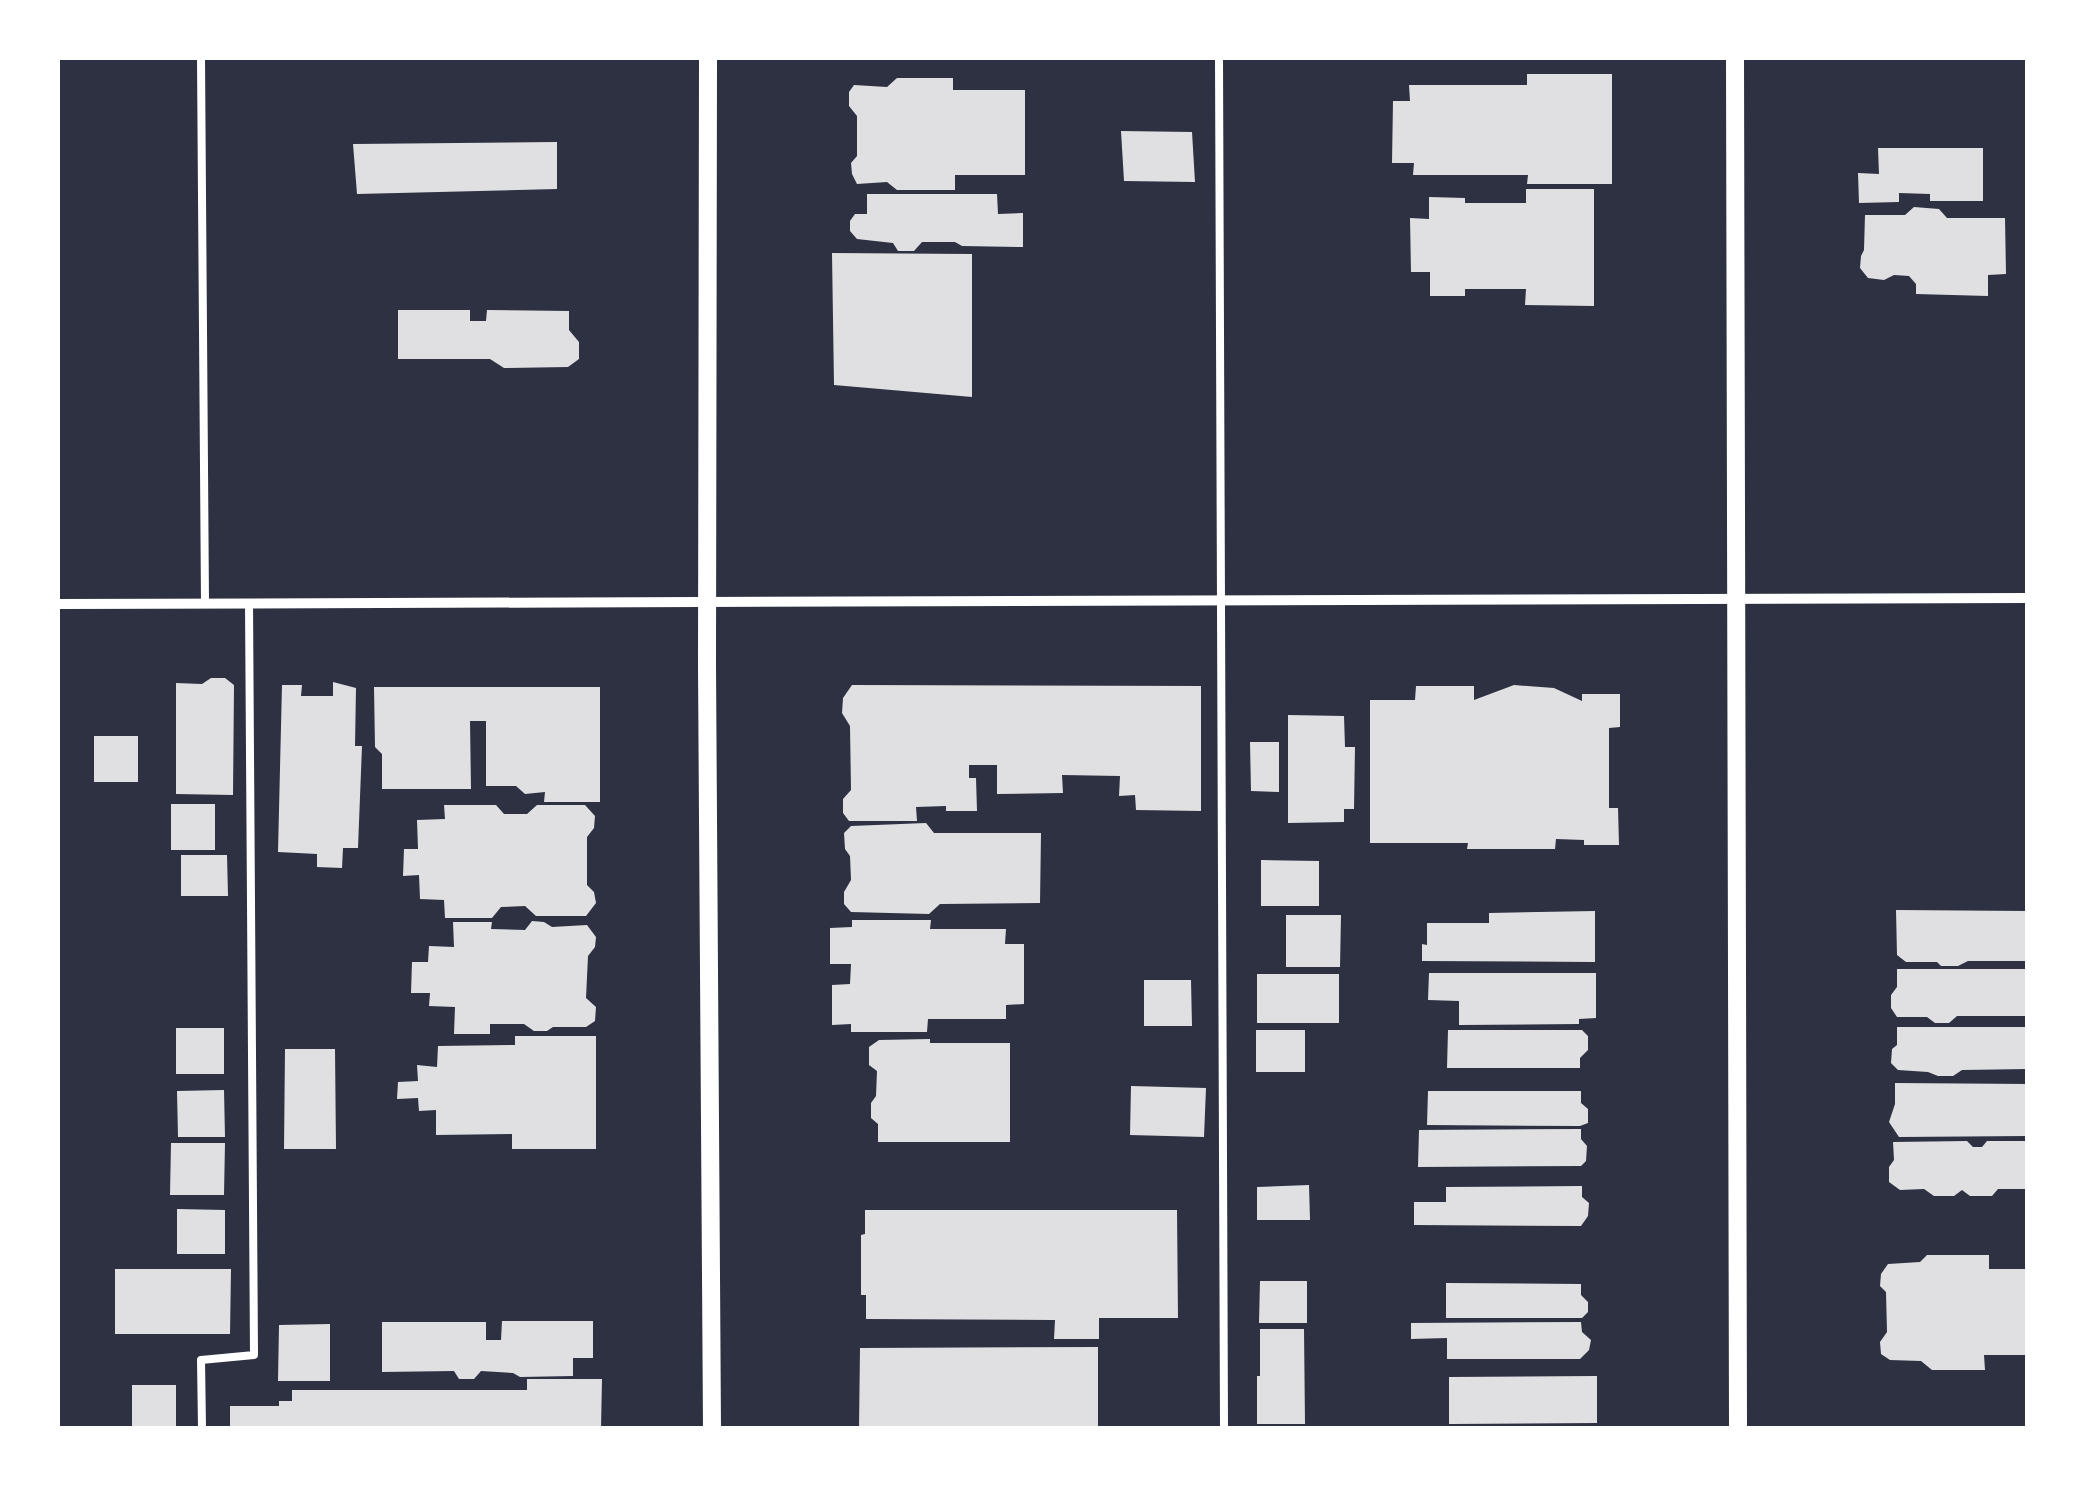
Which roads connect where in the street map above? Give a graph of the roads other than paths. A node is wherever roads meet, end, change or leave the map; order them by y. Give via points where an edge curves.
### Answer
1 (201, 58) edge
2 (708, 58) edge
3 (1219, 58) edge
4 (1735, 58) edge
5 (2028, 598) edge
6 (1736, 599) junction
7 (1220, 601) junction
8 (707, 602) junction
9 (58, 604) edge
10 (205, 604) junction
11 (249, 604) junction
12 (202, 1428) edge
13 (712, 1428) edge
14 (1224, 1428) edge
15 (1738, 1428) edge

1 - 10 lane
2 - 8 street
3 - 7 lane
4 - 6 street
5 - 6 street
6 - 7 street
6 - 15 street
7 - 8 street
7 - 14 lane
8 - 11 street
8 - 13 street
9 - 10 street
10 - 11 street
11 - 12 lane via 254,1356 201,1360

